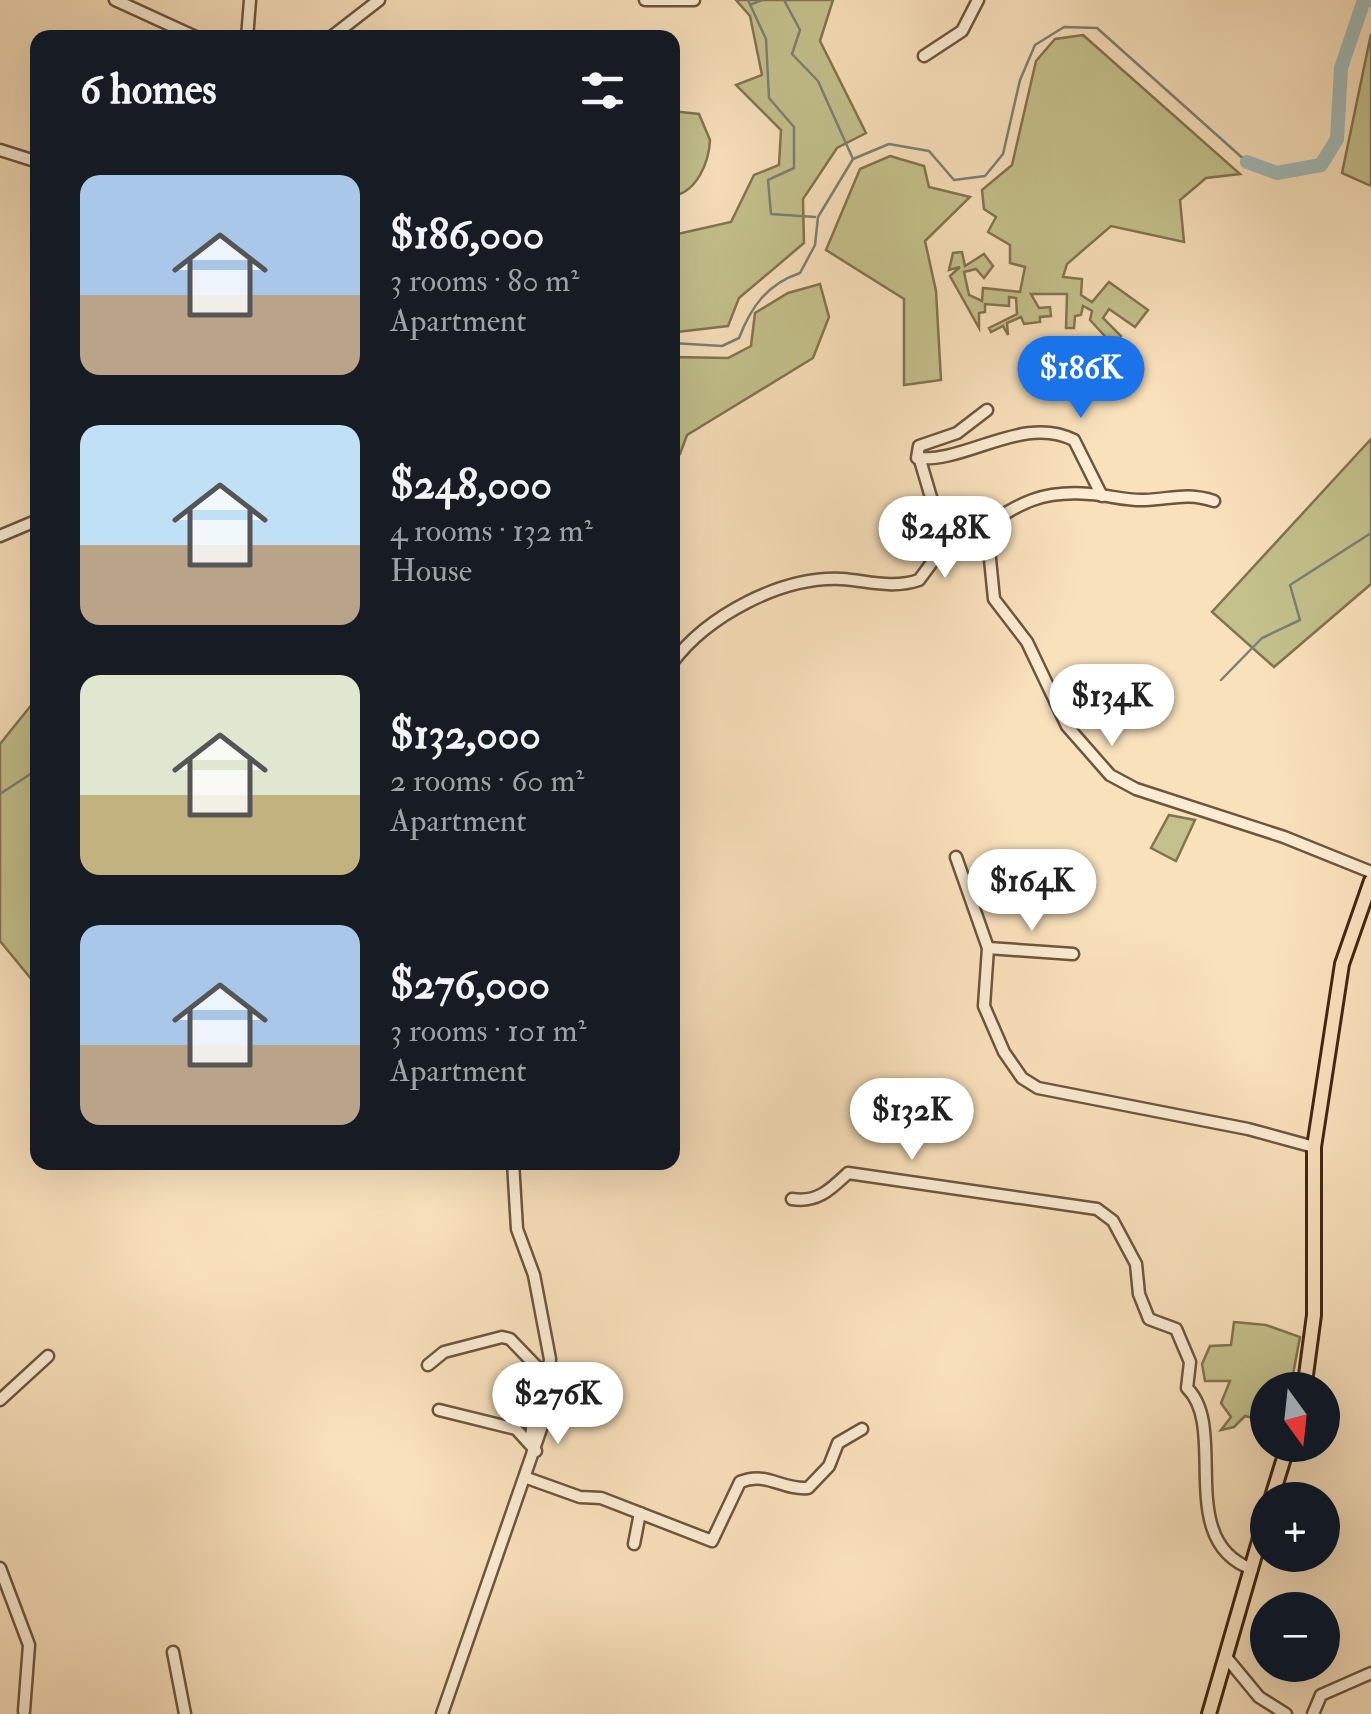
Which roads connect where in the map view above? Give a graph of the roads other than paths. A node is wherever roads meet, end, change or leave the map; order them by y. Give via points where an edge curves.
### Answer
1 (115, 0) edge
2 (250, 0) edge
3 (379, 0) edge
4 (645, 0) edge
5 (694, 0) edge
6 (978, 0) edge
7 (181, 30) edge
8 (248, 30) edge
9 (340, 30) edge
10 (924, 56) dead end
11 (0, 150) edge
12 (30, 159) edge
13 (986, 410) dead end
14 (920, 460) junction
15 (1102, 496) junction
16 (1214, 501) dead end
17 (30, 523) edge
18 (971, 526) junction
19 (0, 536) edge
20 (946, 548) junction
21 (680, 655) edge
22 (956, 857) dead end
23 (1371, 872) edge
24 (1371, 881) edge
25 (988, 948) junction
26 (1073, 954) dead end
27 (1314, 1147) junction
28 (514, 1170) edge
29 (792, 1199) dead end
30 (548, 1339) junction
31 (48, 1356) dead end
32 (428, 1364) dead end
33 (538, 1368) junction
34 (1306, 1372) edge
35 (546, 1396) junction
36 (0, 1400) edge
37 (439, 1410) dead end
38 (862, 1429) dead end
39 (533, 1447) junction
40 (527, 1478) junction
41 (640, 1513) junction
42 (634, 1544) dead end
43 (0, 1568) edge
44 (1250, 1568) edge
45 (1251, 1572) edge
46 (173, 1652) dead end
47 (1226, 1658) junction
48 (1371, 1673) edge
49 (24, 1711) dead end
50 (185, 1714) edge
51 (442, 1714) edge
52 (1209, 1714) edge
53 (1286, 1714) edge
54 (1312, 1714) edge

1 - 7 street
2 - 8 street
3 - 9 street
4 - 5 street
6 - 10 street via 962,32
11 - 12 street
13 - 14 street via 957,432 919,446
14 - 15 street via 968,454 1035,428 1074,440
14 - 20 street
15 - 16 street via 1142,500 1184,493
15 - 18 street via 1033,498 982,528
17 - 19 street
18 - 20 street
18 - 23 street via 987,539 994,599 1028,642 1067,726 1110,774
20 - 21 street via 910,584 826,580 758,600 702,629
22 - 25 street
24 - 27 main road via 1342,964
25 - 26 street
25 - 27 street via 984,1006 1004,1052 1038,1088
27 - 34 main road via 1314,1315
28 - 30 street via 518,1229
29 - 44 street via 819,1198 848,1173 1103,1212 1136,1264 1149,1320 1176,1330 1190,1362 1186,1388 1202,1410 1212,1529 1236,1563
30 - 33 street
30 - 35 street
31 - 36 street
32 - 33 street via 444,1352 502,1336
33 - 35 street
35 - 39 street
37 - 39 street via 516,1430
38 - 41 street via 838,1442 812,1486 793,1488 762,1476 740,1482 712,1541
39 - 40 street
40 - 41 street
40 - 51 street
41 - 42 street
43 - 49 street via 29,1645
45 - 47 main road
46 - 50 street
47 - 52 main road
47 - 53 street via 1259,1697
48 - 54 street via 1321,1695

